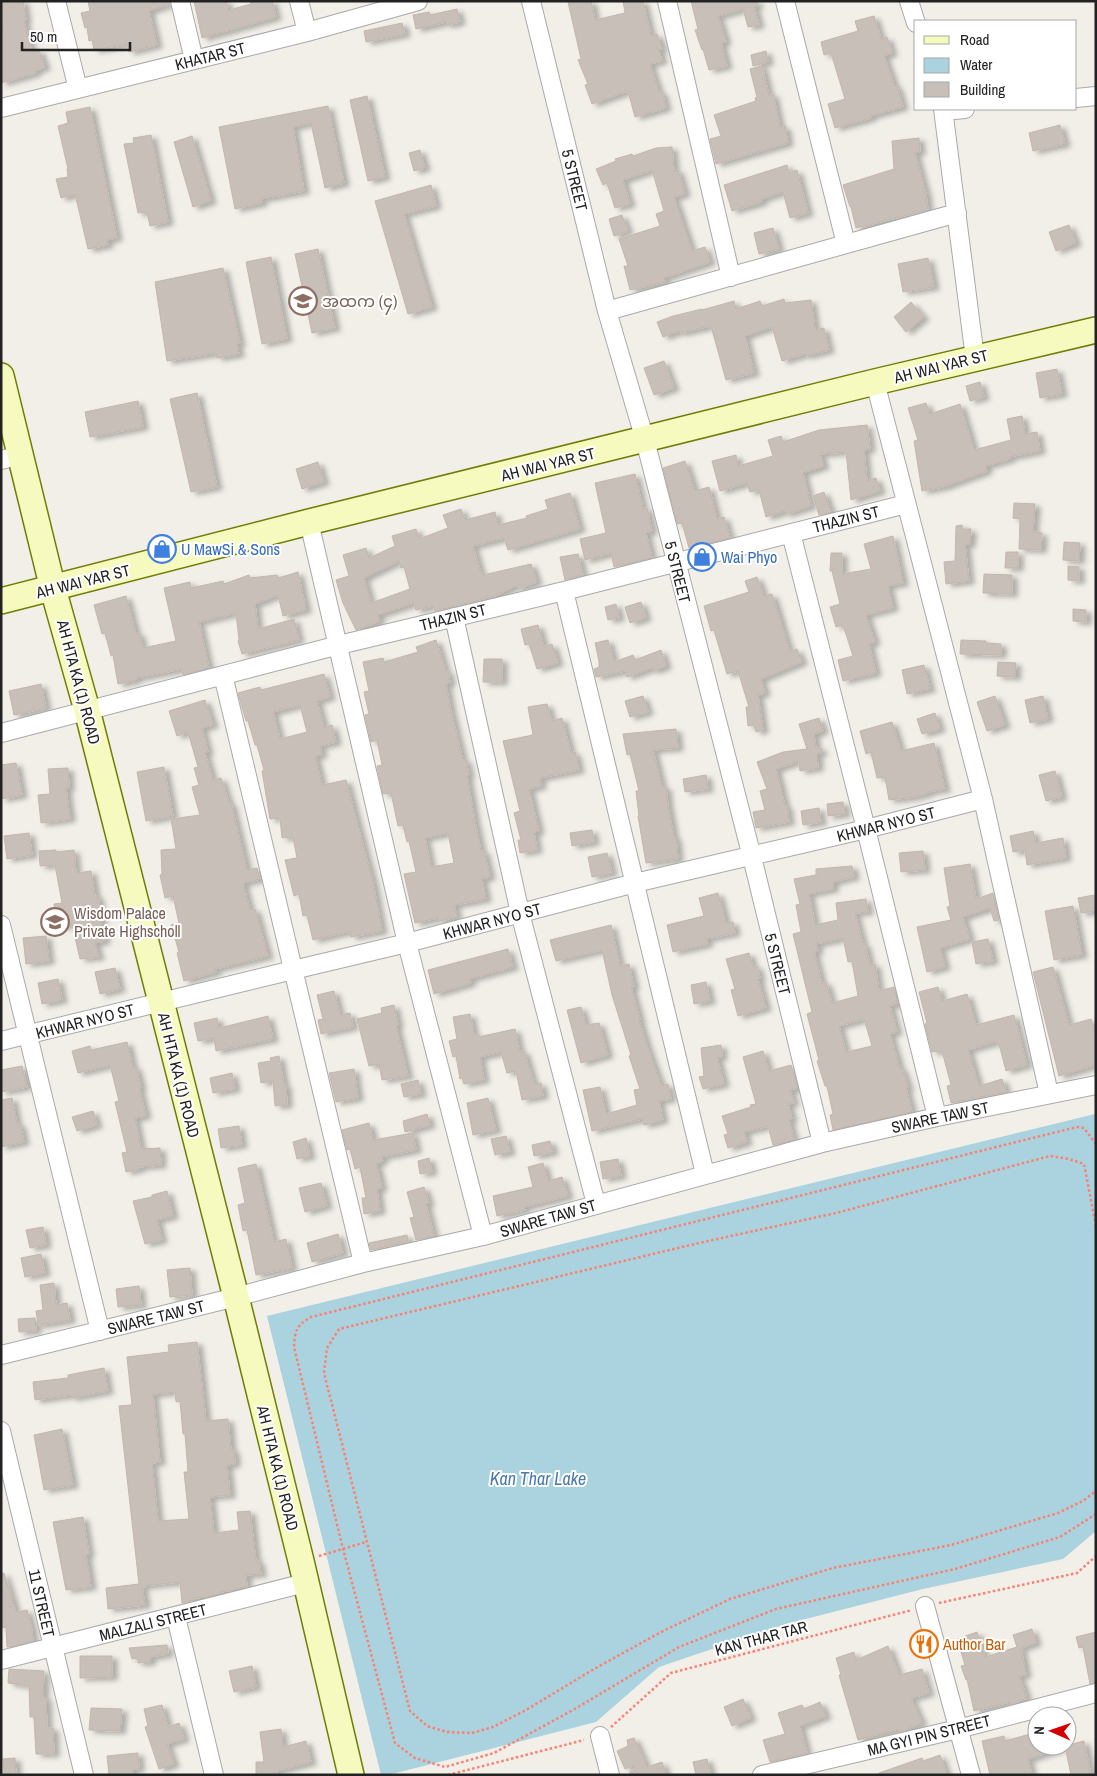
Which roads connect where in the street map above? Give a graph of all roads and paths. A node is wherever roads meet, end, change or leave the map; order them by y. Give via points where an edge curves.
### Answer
1 (56, 1) edge
2 (180, 1) edge
3 (299, 1) edge
4 (418, 1) edge
5 (531, 1) edge
6 (667, 1) edge
7 (786, 1) edge
8 (909, 1) edge
9 (915, 20) edge
10 (307, 32) junction
11 (194, 60) junction
12 (78, 88) junction
13 (1096, 96) edge
14 (1077, 98) edge
15 (1, 108) edge
16 (944, 110) edge
17 (957, 213) junction
18 (846, 244) junction
19 (731, 277) junction
20 (607, 311) junction
21 (1096, 330) edge
22 (975, 358) junction
23 (1, 376) edge
24 (874, 382) junction
25 (646, 440) junction
26 (11, 457) edge
27 (906, 504) junction
28 (309, 522) junction
29 (791, 533) junction
30 (676, 563) junction
31 (53, 589) junction
32 (564, 591) junction
33 (1, 601) edge
34 (454, 617) junction
35 (338, 645) junction
36 (223, 675) junction
37 (87, 710) junction
38 (1, 733) edge
39 (983, 799) junction
40 (866, 829) junction
41 (752, 857) junction
42 (635, 884) junction
43 (520, 913) junction
44 (1, 925) edge
45 (407, 943) junction
46 (293, 970) junction
47 (161, 1002) junction
48 (29, 1035) junction
49 (1, 1041) edge
50 (1096, 1085) edge
51 (1049, 1094) junction
52 (937, 1118) junction
53 (822, 1143) junction
54 (1096, 1144) edge
55 (705, 1174) junction
56 (596, 1204) junction
57 (1096, 1226) edge
58 (483, 1236) junction
59 (363, 1263) junction
60 (236, 1298) junction
61 (100, 1331) junction
62 (1, 1355) edge
63 (1, 1431) edge
64 (1096, 1491) edge
65 (1096, 1514) edge
66 (366, 1542) junction
67 (343, 1549) junction
68 (318, 1556) dead end
69 (1096, 1556) edge
70 (305, 1584) junction
71 (925, 1606) junction
72 (176, 1617) junction
73 (53, 1647) junction
74 (1, 1660) edge
75 (1096, 1693) edge
76 (958, 1729) junction
77 (600, 1736) junction
78 (84, 1775) edge
79 (214, 1775) edge
80 (351, 1775) edge
81 (448, 1775) edge
82 (610, 1775) edge
83 (762, 1775) edge
84 (971, 1775) edge

1 - 12 street
2 - 11 street
3 - 10 street
4 - 10 street, KHATAR ST
5 - 20 street, 5 STREET
6 - 19 street
7 - 18 street
8 - 9 street
10 - 11 street, KHATAR ST
11 - 12 street, KHATAR ST
12 - 15 street, KHATAR ST
13 - 14 street
16 - 17 street
17 - 18 street
17 - 22 street
18 - 19 street
19 - 20 street
20 - 25 street, 5 STREET
21 - 22 street, AH WAI YAR ST
22 - 24 street, AH WAI YAR ST
23 - 26 street, AH HTA KA (1) ROAD
24 - 25 street, AH WAI YAR ST
24 - 27 street
25 - 28 street, AH WAI YAR ST
25 - 30 street, 5 STREET
26 - 31 street, AH HTA KA (1) ROAD
27 - 29 street, THAZIN ST
27 - 39 street
28 - 31 street, AH WAI YAR ST
28 - 35 street
29 - 30 street, THAZIN ST
29 - 40 street
30 - 32 street, THAZIN ST
30 - 41 street, 5 STREET
31 - 33 street, AH WAI YAR ST
31 - 37 street, AH HTA KA (1) ROAD
32 - 34 street, THAZIN ST
32 - 42 street
34 - 35 street, THAZIN ST
34 - 43 street
35 - 36 street, THAZIN ST
35 - 45 street
36 - 37 street, THAZIN ST
36 - 46 street
37 - 38 street, THAZIN ST
37 - 47 street, AH HTA KA (1) ROAD
39 - 40 street, KHWAR NYO ST
39 - 51 street
40 - 41 street, KHWAR NYO ST
40 - 52 street
41 - 42 street, KHWAR NYO ST
41 - 53 street, 5 STREET
42 - 43 street, KHWAR NYO ST
42 - 55 street
43 - 45 street, KHWAR NYO ST
43 - 56 street
44 - 48 street
45 - 46 street, KHWAR NYO ST
45 - 58 street
46 - 47 street, KHWAR NYO ST
46 - 59 street
47 - 48 street, KHWAR NYO ST
47 - 60 street, AH HTA KA (1) ROAD
48 - 49 street, KHWAR NYO ST
48 - 61 street
50 - 51 street, SWARE TAW ST
51 - 52 street, SWARE TAW ST
52 - 53 street, SWARE TAW ST
53 - 55 street, SWARE TAW ST
54 - 67 path via 1084,1128 1077,1127 311,1317 300,1324 294,1347
55 - 56 street, SWARE TAW ST
56 - 58 street, SWARE TAW ST
57 - 66 path via 1084,1164 1050,1156 836,1213 339,1329 327,1348 324,1373
58 - 59 street, SWARE TAW ST
59 - 60 street, SWARE TAW ST
60 - 61 street, SWARE TAW ST
60 - 70 street, AH HTA KA (1) ROAD
61 - 62 street, SWARE TAW ST
63 - 73 street, 11 STREET
64 - 66 path via 1058,1513 951,1544 833,1568 730,1598 663,1631 526,1710 493,1727 472,1733 447,1732 427,1726 410,1711
65 - 67 path via 1060,1537 955,1570 776,1609 679,1647 494,1753 445,1767 415,1758 395,1743
66 - 67 path
67 - 68 path
69 - 71 path, KAN THAR TAR via 1077,1573
70 - 72 street, MALZALI STREET
70 - 80 street, AH HTA KA (1) ROAD
71 - 76 street
71 - 77 path, KAN THAR TAR via 671,1673
72 - 73 street, MALZALI STREET
72 - 79 street
73 - 74 street, MALZALI STREET
73 - 78 street, 11 STREET
75 - 76 street, MA GYI PIN STREET
76 - 83 street, MA GYI PIN STREET
76 - 84 street
77 - 81 path, KAN THAR TAR
77 - 82 street

